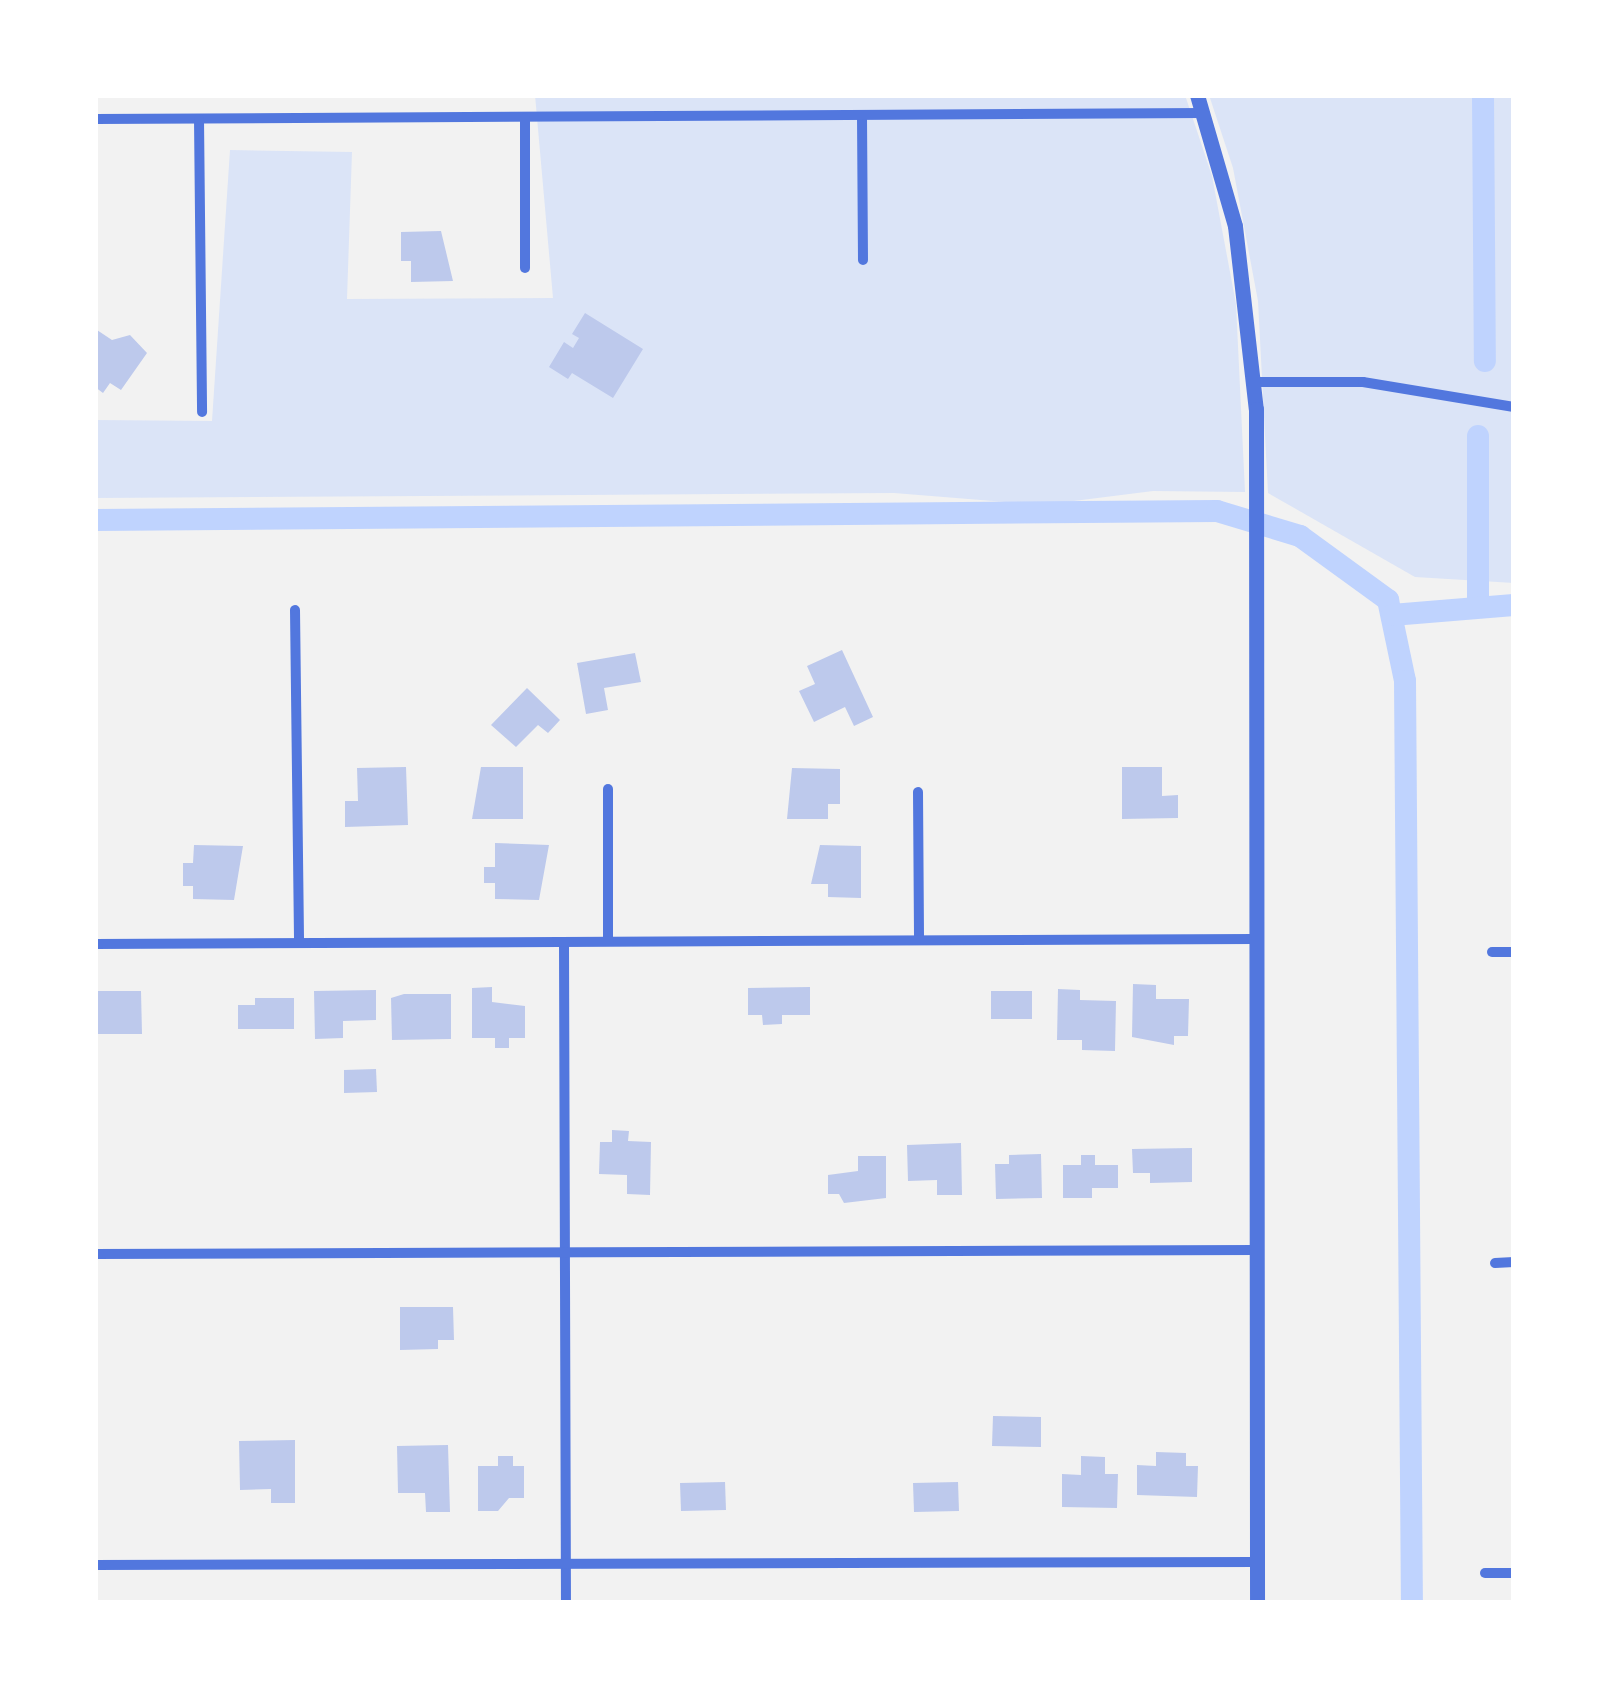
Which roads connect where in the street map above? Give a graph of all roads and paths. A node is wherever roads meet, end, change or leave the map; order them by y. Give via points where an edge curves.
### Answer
1 (1197, 95) edge
2 (1204, 113) junction
3 (862, 117) junction
4 (526, 118) junction
5 (95, 119) edge
6 (199, 120) junction
7 (863, 260) dead end
8 (525, 268) dead end
9 (1254, 382) junction
10 (1514, 407) edge
11 (202, 412) dead end
12 (296, 610) dead end
13 (608, 789) dead end
14 (918, 792) dead end
15 (918, 940) junction
16 (1254, 940) junction
17 (608, 941) junction
18 (298, 942) junction
19 (564, 942) junction
20 (95, 944) edge
21 (1492, 952) dead end
22 (1514, 952) edge
23 (1256, 1250) junction
24 (565, 1252) junction
25 (95, 1254) edge
26 (1514, 1262) edge
27 (1495, 1263) dead end
28 (1257, 1562) junction
29 (566, 1564) junction
30 (95, 1565) edge
31 (1514, 1572) edge
32 (1484, 1573) dead end
33 (566, 1603) edge
34 (1257, 1603) edge

1 - 2 street
2 - 3 street
2 - 9 street via 1235,226
3 - 4 street
3 - 7 street
4 - 6 street
4 - 8 street
5 - 6 street
6 - 11 street
9 - 10 street via 1362,382
9 - 16 street
12 - 18 street
13 - 17 street
14 - 15 street
15 - 16 street
15 - 17 street
16 - 23 street
17 - 19 street
18 - 19 street
18 - 20 street
19 - 24 street
21 - 22 street
23 - 24 street
23 - 28 street
24 - 25 street
24 - 29 street
26 - 27 street
28 - 29 street
28 - 34 street
29 - 30 street
29 - 33 street
31 - 32 street

